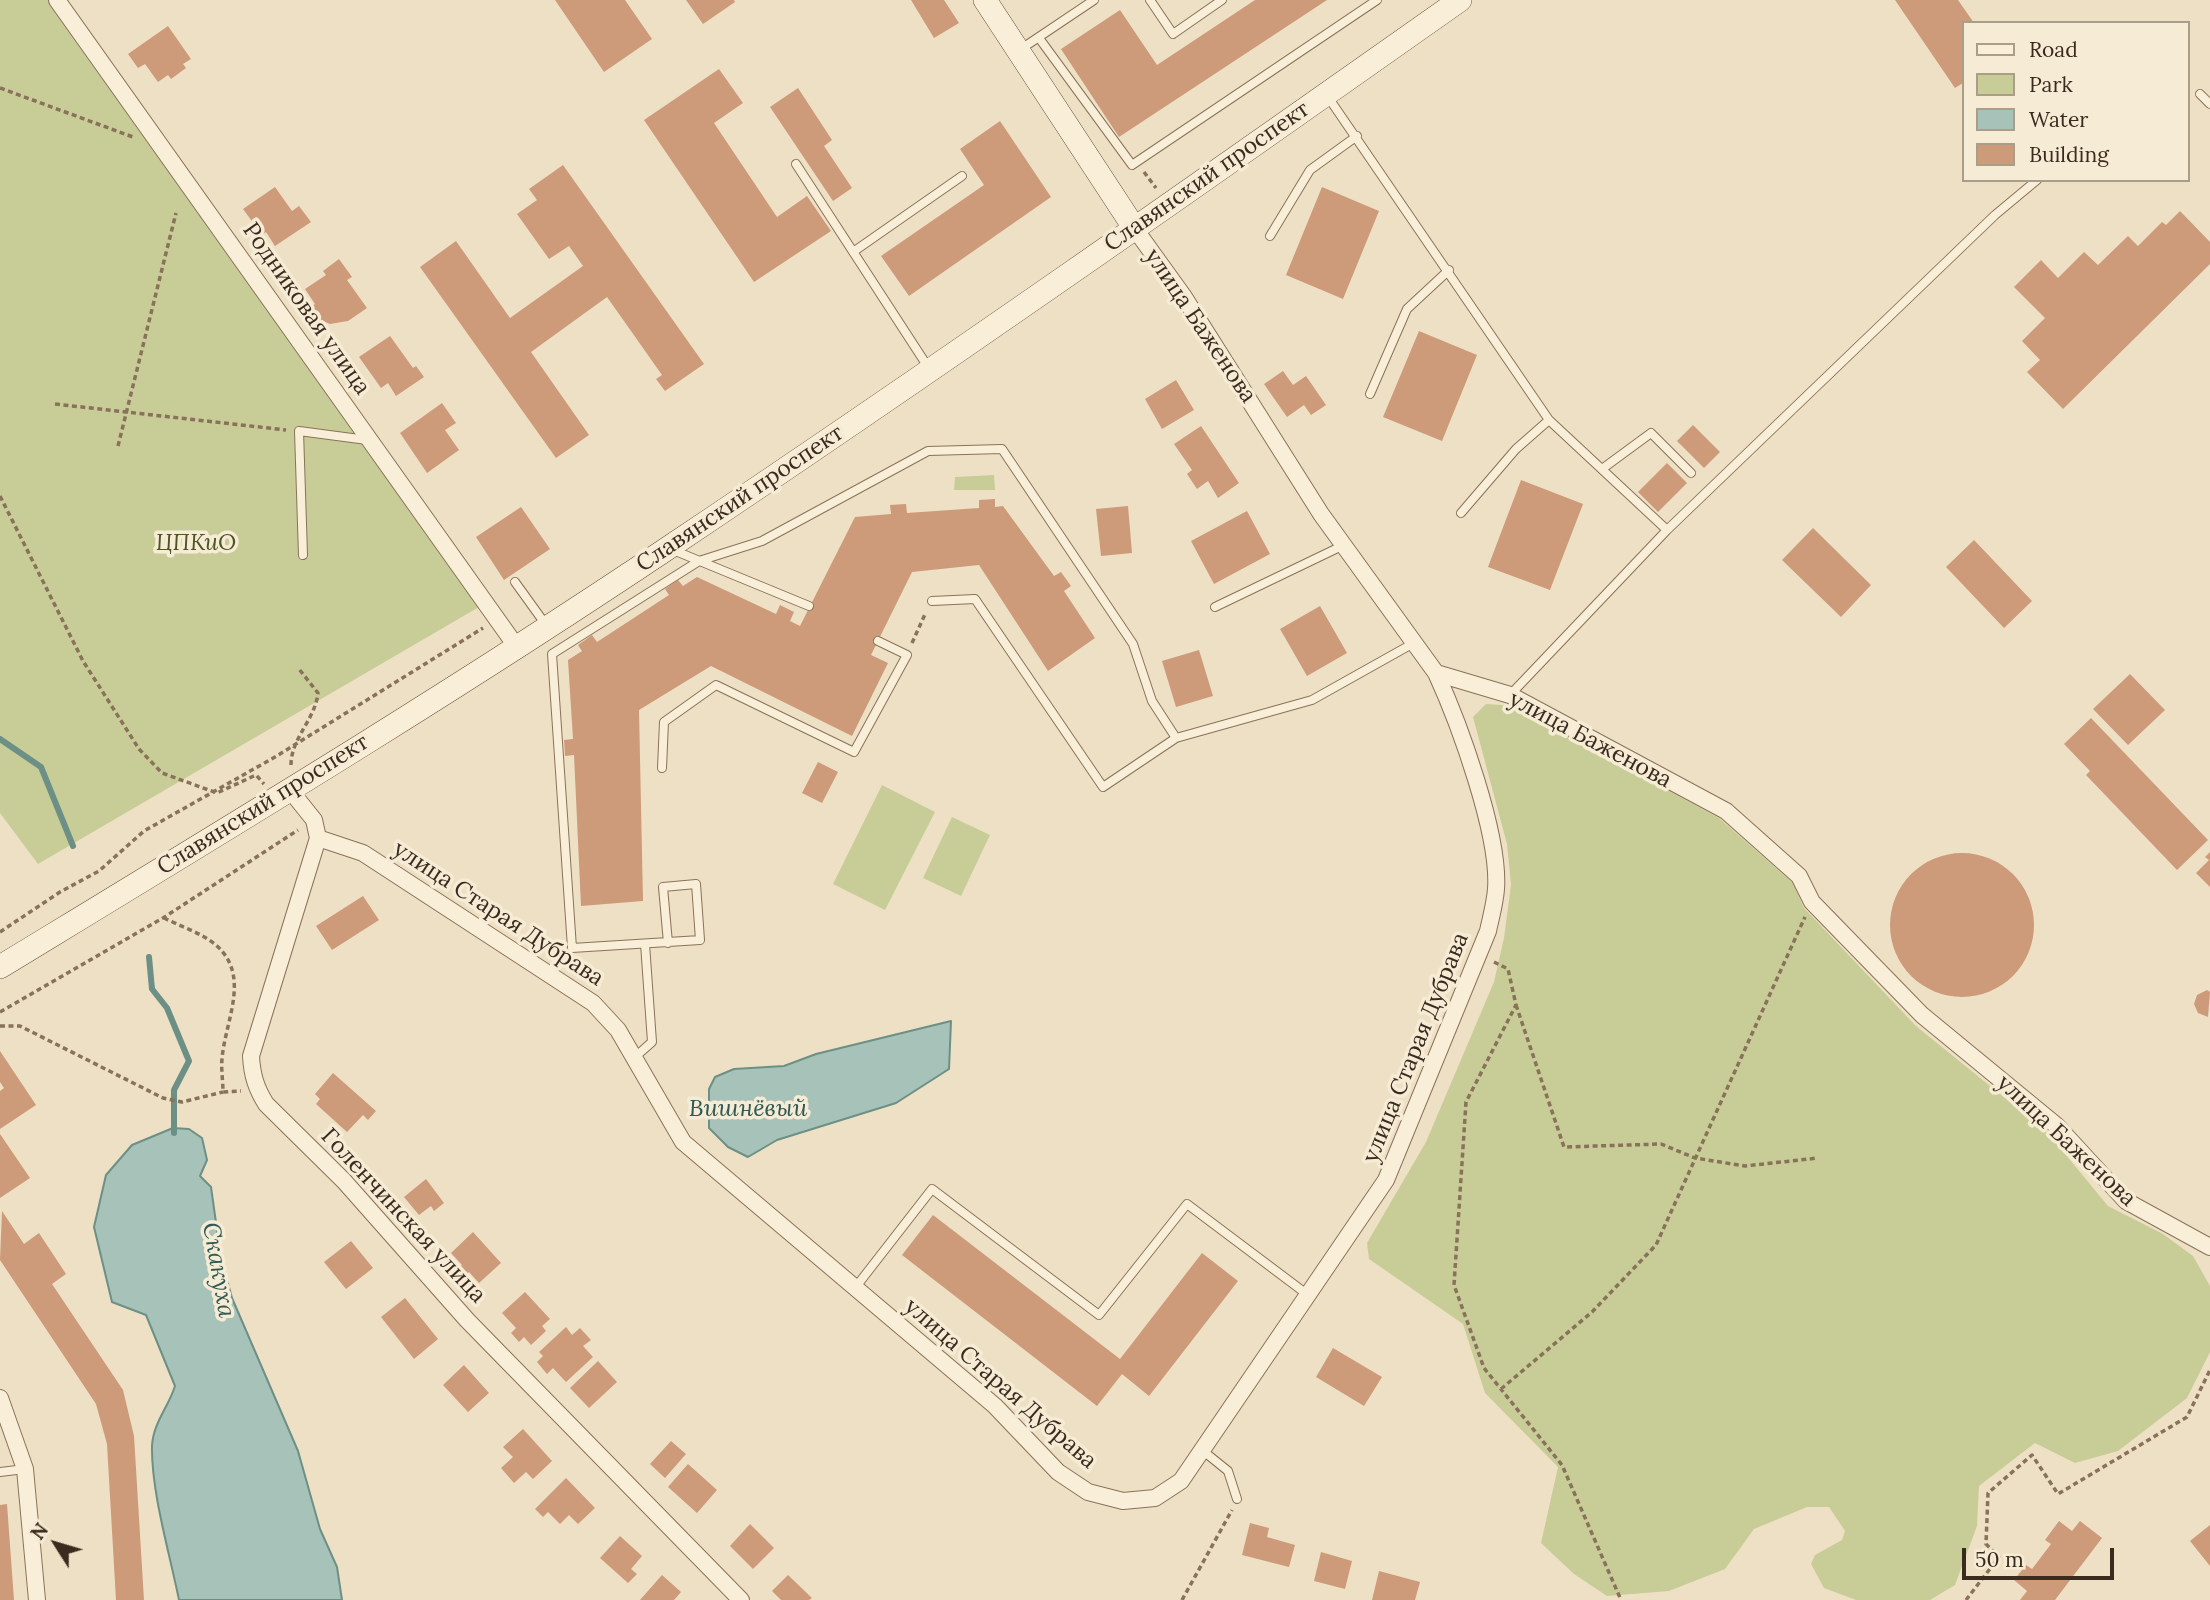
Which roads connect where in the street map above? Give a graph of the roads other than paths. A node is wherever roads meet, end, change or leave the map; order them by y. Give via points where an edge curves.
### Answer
1 (57, 0) edge
2 (985, 0) edge
3 (1094, 0) edge
4 (1150, 0) edge
5 (1223, 0) edge
6 (1377, 0) edge
7 (1460, 0) edge
8 (1039, 38) junction
9 (1019, 50) junction
10 (2200, 94) dead end
11 (1326, 95) junction
12 (2210, 104) edge
13 (1357, 136) junction
14 (796, 164) dead end
15 (962, 176) dead end
16 (2035, 182) edge
17 (1135, 229) junction
18 (1270, 236) dead end
19 (853, 252) junction
20 (1449, 270) junction
21 (930, 370) junction
22 (1370, 394) dead end
23 (1549, 420) junction
24 (372, 441) junction
25 (1602, 469) junction
26 (1691, 473) dead end
27 (1461, 513) dead end
28 (1667, 530) junction
29 (1344, 545) junction
30 (669, 548) junction
31 (303, 555) dead end
32 (699, 561) junction
33 (515, 582) dead end
34 (932, 601) dead end
35 (809, 607) dead end
36 (1215, 607) dead end
37 (547, 627) junction
38 (878, 641) dead end
39 (1412, 644) junction
40 (516, 646) junction
41 (1436, 673) junction
42 (1510, 695) junction
43 (1176, 738) junction
44 (662, 768) dead end
45 (284, 794) junction
46 (318, 838) junction
47 (668, 943) junction
48 (645, 944) junction
49 (0, 967) edge
50 (635, 1057) junction
51 (2210, 1247) edge
52 (855, 1288) junction
53 (1308, 1295) junction
54 (0, 1398) edge
55 (1202, 1450) junction
56 (25, 1469) junction
57 (0, 1472) edge
58 (1237, 1499) road end
59 (37, 1600) edge
60 (741, 1600) edge

1 - 24 street, Родниковая улица
2 - 9 street, улица Баженова
3 - 8 lane
4 - 5 lane via 1174,34
6 - 8 lane via 1132,165
7 - 11 street, Славянский проспект
8 - 9 lane
9 - 17 street, улица Баженова
10 - 12 lane
11 - 13 lane
11 - 17 street, Славянский проспект
13 - 18 lane via 1310,170
13 - 20 lane
14 - 19 lane
15 - 19 lane
16 - 28 lane
17 - 21 street, Славянский проспект
17 - 29 street, улица Баженова
19 - 21 lane
20 - 22 lane via 1407,309
20 - 23 lane
21 - 30 street, Славянский проспект
23 - 25 lane
23 - 27 lane
24 - 31 lane via 299,431
24 - 40 street, Родниковая улица
25 - 26 lane via 1651,433
25 - 28 lane
28 - 42 lane
29 - 36 lane
29 - 39 street, улица Баженова
30 - 32 lane
30 - 37 street, Славянский проспект
32 - 35 lane
32 - 43 lane via 762,541 928,452 1002,449 1133,644 1152,701
32 - 48 lane via 552,654 572,948
33 - 37 lane
34 - 43 lane via 975,599 1103,787
37 - 40 street, Славянский проспект
38 - 44 lane via 907,655 854,752 716,685 664,722
39 - 41 street, улица Баженова
39 - 43 lane via 1312,699
40 - 45 street, Славянский проспект
41 - 42 street, улица Баженова
41 - 53 street, улица Старая Дубрава via 1456,717 1493,845 1496,888 1488,931 1386,1180
42 - 51 street, улица Баженова via 1726,811 1799,876 1812,902 1922,1015 2057,1126 2126,1201
45 - 46 street via 314,820
45 - 49 street, Славянский проспект
46 - 50 street, улица Старая Дубрава via 363,853 593,1003
46 - 60 street, Голенчинская улица via 251,1056 257,1091 467,1320
47 - 47 lane via 663,887 696,884 700,940
47 - 48 lane
48 - 50 lane via 652,1042
50 - 52 street, улица Старая Дубрава via 683,1142
52 - 53 lane via 932,1189 1099,1315 1187,1204
52 - 55 street, улица Старая Дубрава via 995,1406 1058,1472 1088,1492 1124,1501 1155,1498 1181,1481
53 - 55 street, улица Старая Дубрава
54 - 56 street
55 - 58 lane via 1228,1471
56 - 57 lane
56 - 59 street

